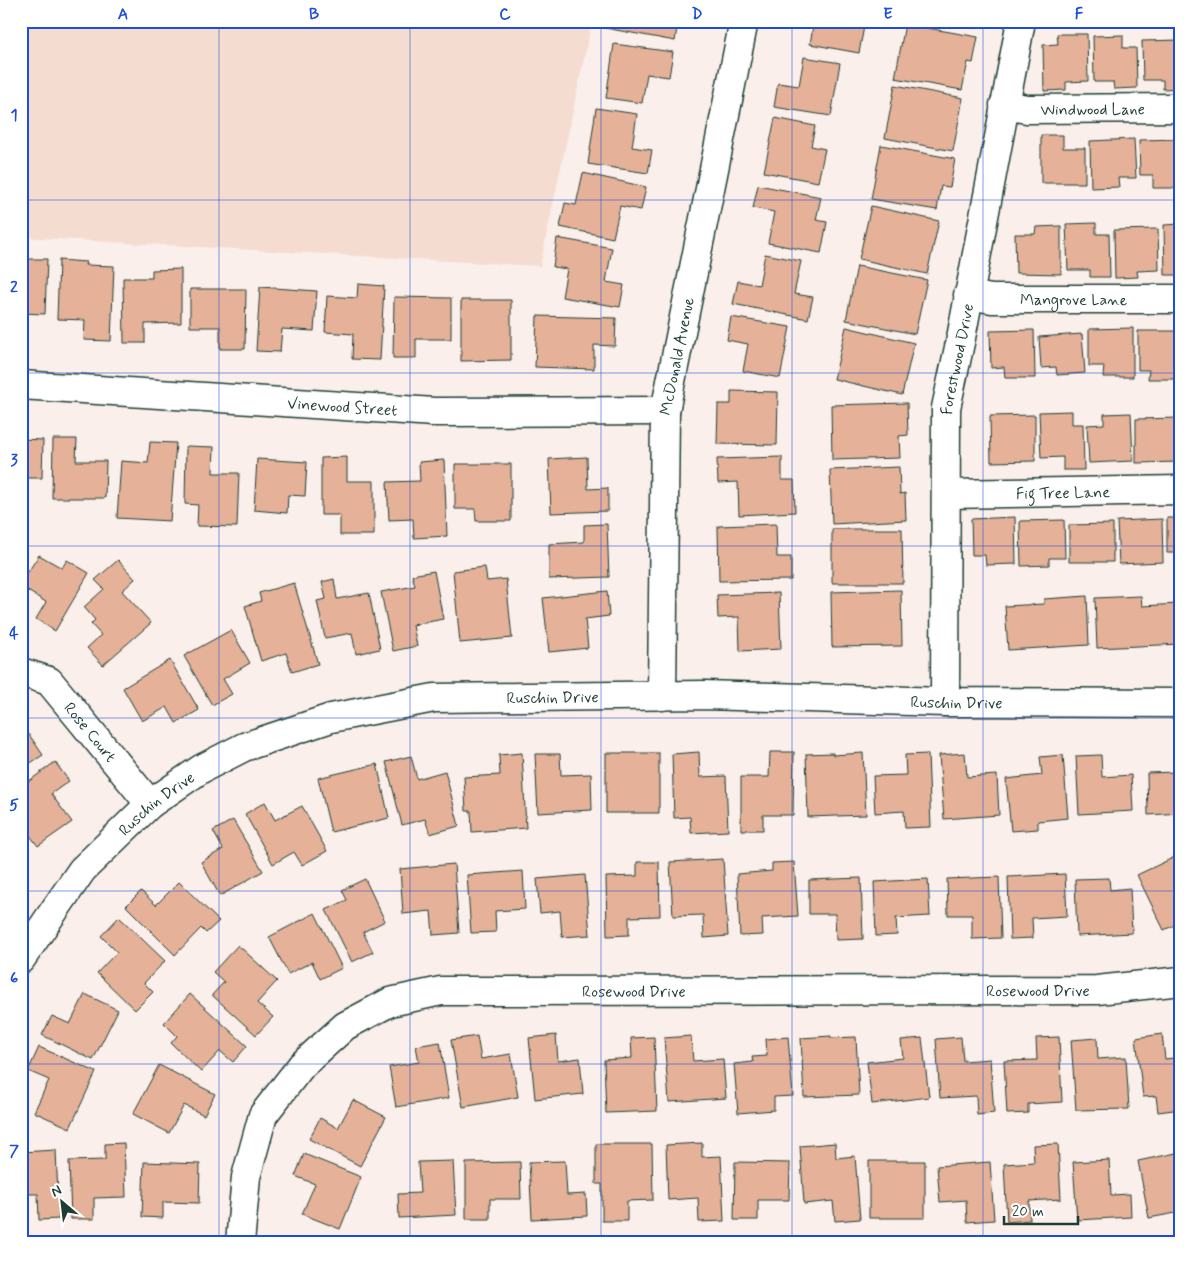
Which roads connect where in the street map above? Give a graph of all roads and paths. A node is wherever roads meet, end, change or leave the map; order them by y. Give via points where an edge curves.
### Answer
1 (744, 21) edge
2 (1020, 21) edge
3 (1004, 105) junction
4 (1181, 108) edge
5 (968, 295) junction
6 (1181, 299) edge
7 (21, 385) edge
8 (665, 411) junction
9 (1181, 490) edge
10 (947, 494) junction
11 (21, 672) edge
12 (662, 696) junction
13 (945, 702) junction
14 (1181, 703) edge
15 (150, 804) junction
16 (21, 959) edge
17 (1181, 981) edge
18 (240, 1243) edge

1 - 8 street, McDonald Avenue
2 - 3 street, Forestwood Drive
3 - 4 street, Windwood Lane via 1028,109
3 - 5 street, Forestwood Drive
5 - 6 street, Mangrove Lane via 992,299
5 - 10 street, Forestwood Drive via 946,408
7 - 8 street, Vinewood Street via 434,412
8 - 12 street, McDonald Avenue
9 - 10 street, Fig Tree Lane
10 - 13 street, Forestwood Drive
11 - 15 street, Rose Court via 49,682
12 - 13 street, Ruschin Drive
12 - 15 street, Ruschin Drive via 434,698 331,718 244,747 201,769
13 - 14 street, Ruschin Drive
15 - 16 street, Ruschin Drive via 82,870
17 - 18 street, Rosewood Drive via 1097,990 441,991 390,1002 345,1026 302,1065 263,1115 246,1177

